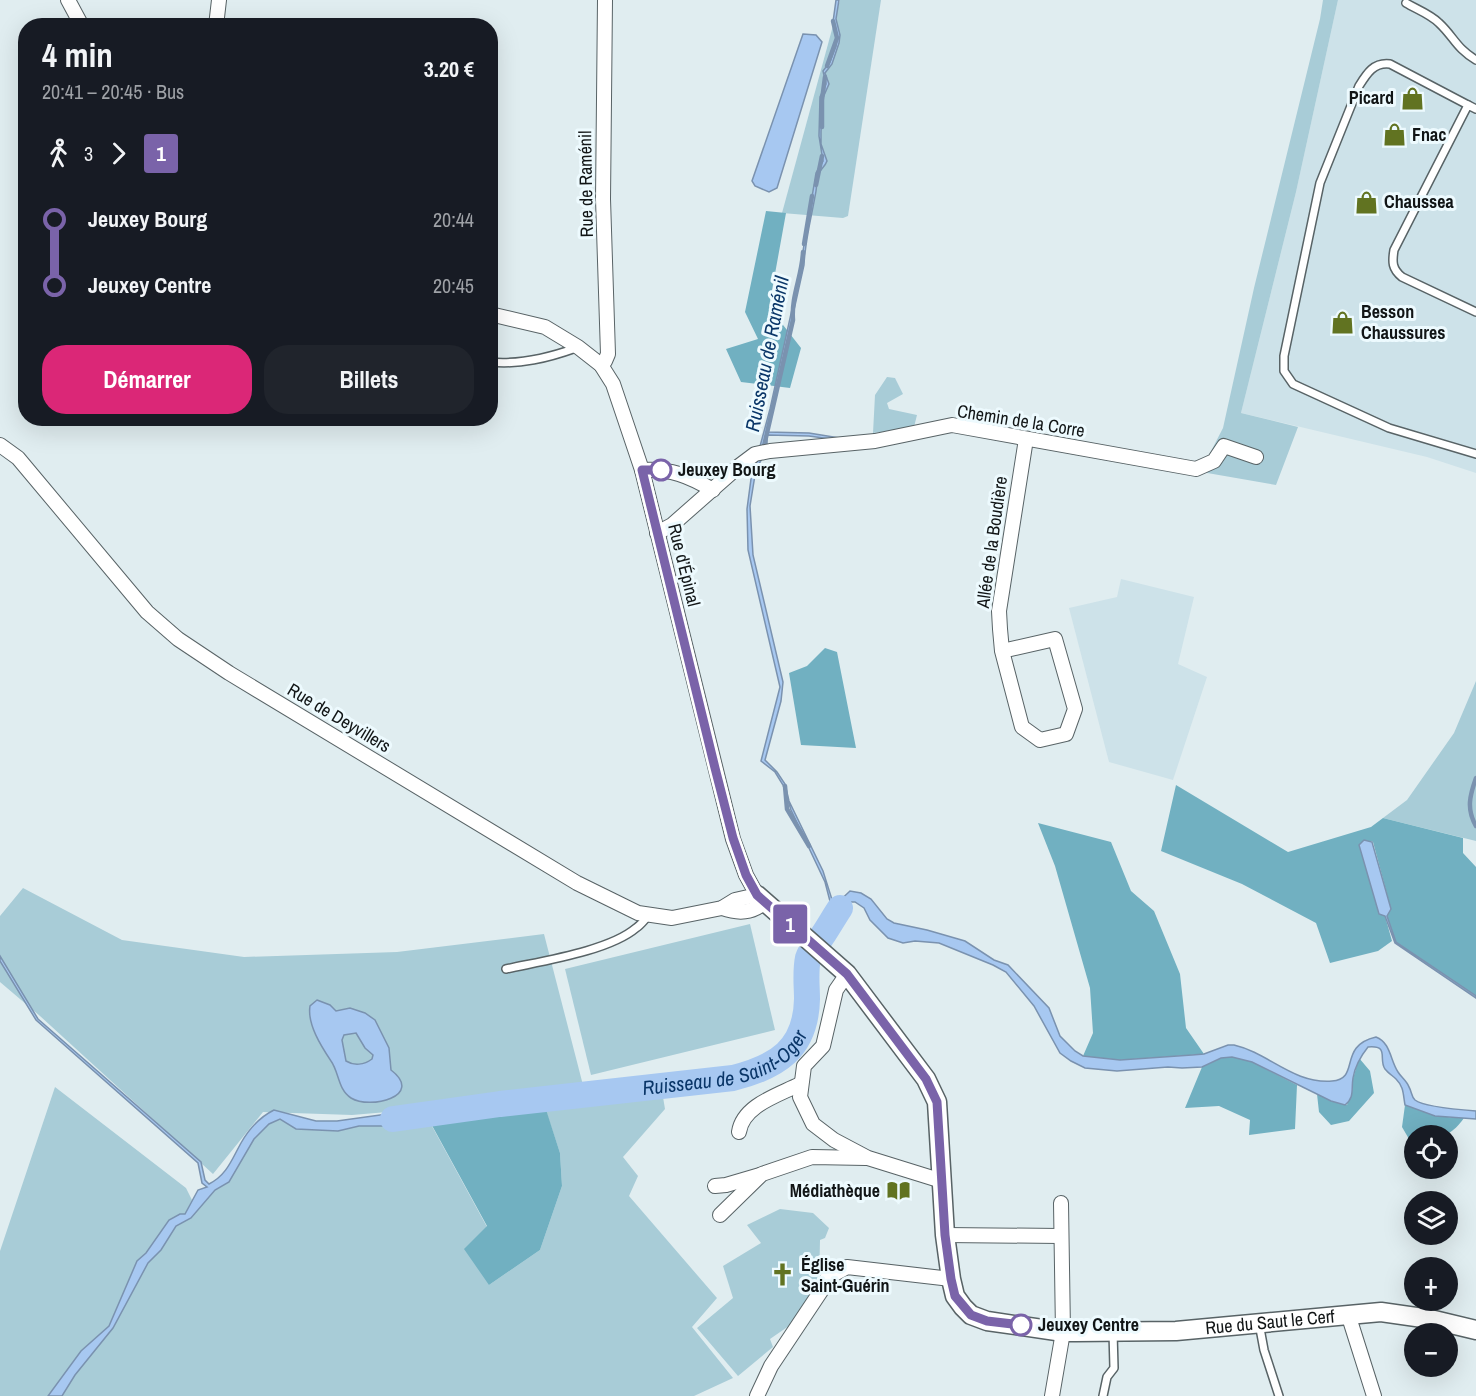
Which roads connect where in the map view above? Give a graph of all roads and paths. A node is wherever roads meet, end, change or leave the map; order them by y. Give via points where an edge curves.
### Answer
1 (68, 0) edge
2 (219, 0) edge
3 (605, 0) edge
4 (1406, 3) dead end
5 (78, 18) edge
6 (217, 18) edge
7 (1476, 60) edge
8 (1468, 105) junction
9 (1476, 109) edge
10 (1476, 312) edge
11 (498, 316) edge
12 (578, 347) junction
13 (498, 363) edge
14 (601, 365) junction
15 (1026, 439) junction
16 (0, 446) edge
17 (1476, 454) edge
18 (1256, 457) dead end
19 (642, 470) junction
20 (713, 490) junction
21 (657, 533) junction
22 (1002, 651) junction
23 (761, 899) junction
24 (649, 915) junction
25 (506, 969) dead end
26 (847, 974) junction
27 (800, 1084) junction
28 (739, 1132) dead end
29 (868, 1158) junction
30 (762, 1174) junction
31 (942, 1181) junction
32 (715, 1186) dead end
33 (1061, 1203) dead end
34 (720, 1215) dead end
35 (945, 1235) junction
36 (1060, 1236) junction
37 (951, 1279) junction
38 (1348, 1314) junction
39 (1259, 1323) junction
40 (1476, 1330) edge
41 (1063, 1332) junction
42 (1113, 1332) junction
43 (757, 1396) edge
44 (1052, 1396) edge
45 (1103, 1396) edge
46 (1279, 1396) edge
47 (1374, 1396) edge

1 - 5 street
2 - 6 street
3 - 14 street, Rue de Raménil via 603,199 608,354
4 - 7 lane via 1439,22 1455,43
8 - 9 lane
8 - 10 lane via 1394,250 1392,262 1402,277
8 - 17 lane via 1390,64 1377,65 1368,72 1320,183 1284,371 1293,384 1389,428
11 - 12 street, Rue d’Épinal via 546,327
12 - 13 lane via 554,356
12 - 14 street, Rue d’Épinal
14 - 19 street, Rue d’Épinal via 621,403
15 - 18 street, Chemin de la Corre via 1196,469 1214,461 1224,446
15 - 20 street, Chemin de la Corre via 951,425 875,441 770,451 755,454
15 - 22 street, Allée de la Boudière via 999,611
16 - 24 street, Rue de Deyvillers via 18,458 147,612 178,639 577,883
19 - 20 street via 690,476
19 - 21 street, Rue d’Épinal
20 - 21 street, Chemin de la Corre
21 - 23 street, Rue d’Épinal via 733,838 746,875
22 - 22 street, Allée de la Boudière via 1022,727 1040,740 1066,734 1075,709 1055,639
23 - 24 street, Rue de Deyvillers via 756,909 749,912 722,908 672,918
23 - 26 street, Rue du Saut le Cerf
24 - 25 lane via 635,930 613,941
26 - 27 street via 836,990 823,1046 804,1066
26 - 31 street, Rue du Saut le Cerf via 926,1079 937,1102
27 - 28 street via 756,1106 741,1121
27 - 29 street via 800,1097 813,1124
29 - 30 street via 812,1157
29 - 31 street
30 - 32 street
30 - 34 street
31 - 35 street, Rue du Saut le Cerf
33 - 36 street
35 - 36 street
35 - 37 street, Rue du Saut le Cerf
36 - 41 street
37 - 41 street, Rue du Saut le Cerf via 955,1296 971,1315
37 - 43 street via 847,1267 827,1278 771,1366
38 - 39 street, Rue du Saut le Cerf
38 - 40 street, Rue du Saut le Cerf via 1382,1312
38 - 47 street
39 - 42 street, Rue du Saut le Cerf
39 - 46 lane
41 - 42 street, Rue du Saut le Cerf
41 - 44 street
42 - 45 lane via 1114,1368 1107,1377

